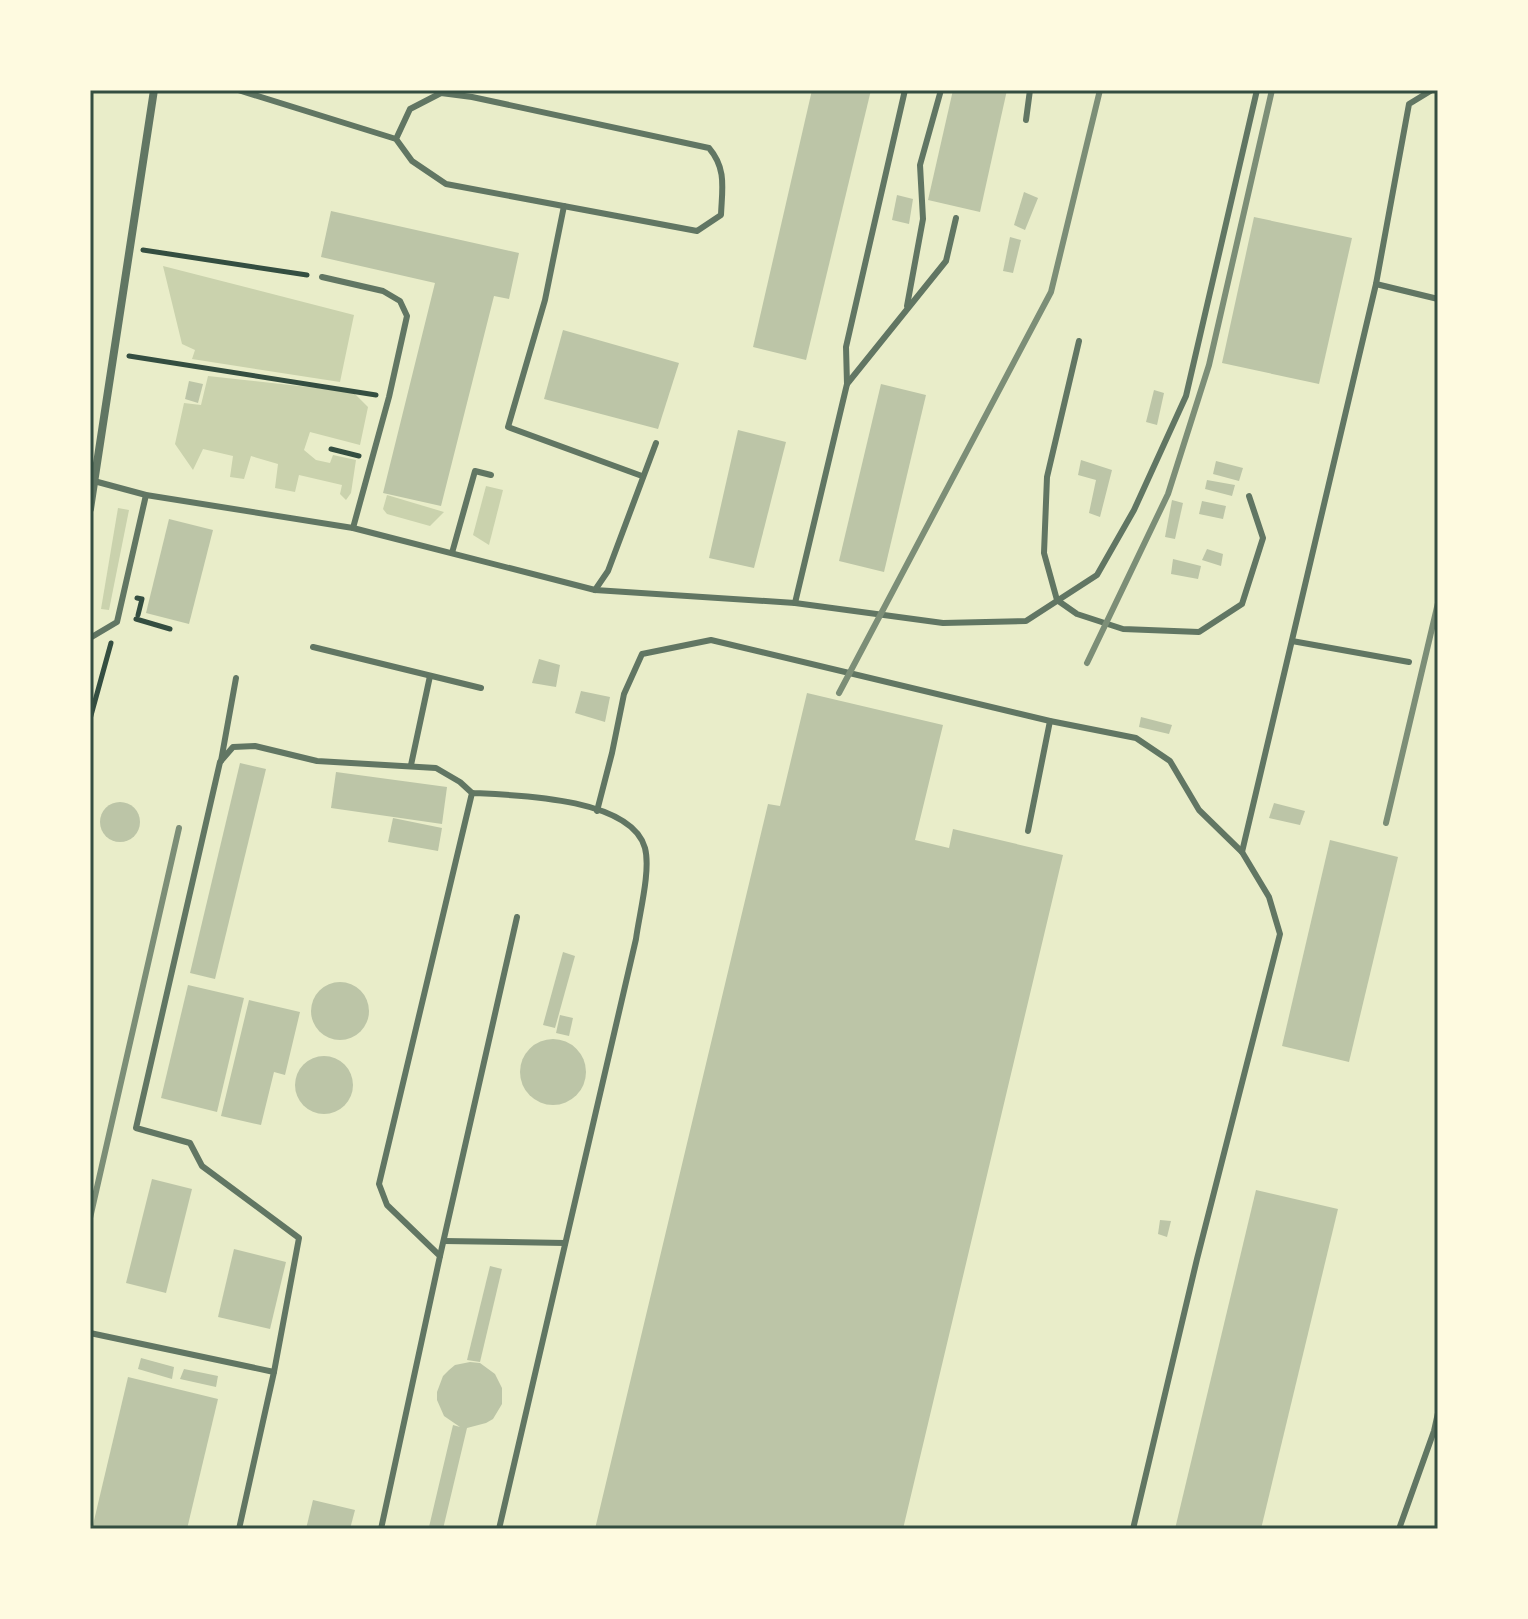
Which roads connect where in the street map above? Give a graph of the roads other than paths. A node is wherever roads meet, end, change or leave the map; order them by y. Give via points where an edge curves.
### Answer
1 (154, 90) edge
2 (238, 90) edge
3 (905, 90) edge
4 (941, 90) edge
5 (1030, 90) edge
6 (1257, 90) edge
7 (1432, 90) edge
8 (1026, 120) dead end
9 (396, 139) junction
10 (564, 206) junction
11 (956, 218) dead end
12 (322, 277) road end
13 (1376, 284) junction
14 (1438, 299) edge
15 (906, 310) junction
16 (1079, 341) dead end
17 (847, 384) junction
18 (656, 443) dead end
19 (491, 475) dead end
20 (642, 476) junction
21 (94, 481) junction
22 (146, 495) junction
23 (1249, 496) dead end
24 (90, 509) edge
25 (353, 528) junction
26 (452, 553) junction
27 (595, 590) junction
28 (1057, 600) junction
29 (795, 603) junction
30 (90, 638) edge
31 (1292, 641) junction
32 (313, 647) dead end
33 (1409, 662) dead end
34 (430, 676) junction
35 (236, 678) dead end
36 (481, 688) dead end
37 (1050, 721) junction
38 (220, 762) junction
39 (411, 765) junction
40 (472, 793) junction
41 (597, 811) junction
42 (1028, 831) dead end
43 (1242, 852) junction
44 (517, 917) dead end
45 (444, 1241) junction
46 (565, 1243) junction
47 (440, 1256) junction
48 (90, 1333) edge
49 (274, 1372) junction
50 (1438, 1413) edge
51 (239, 1529) edge
52 (381, 1529) edge
53 (499, 1529) edge
54 (1133, 1529) edge
55 (1399, 1529) edge

1 - 21 street
2 - 9 lane
3 - 17 lane via 846,347
4 - 15 lane via 920,165 923,219
5 - 8 lane
6 - 28 lane via 1186,396 1134,510 1097,575
7 - 13 lane via 1409,104
9 - 10 lane via 412,161 446,184
9 - 10 lane via 410,109 441,93 709,148 720,161 721,215 697,231
10 - 20 lane via 545,300 508,427
11 - 15 lane via 946,261
12 - 25 lane via 383,291 400,301 407,316
13 - 14 lane
13 - 31 lane
15 - 17 lane
16 - 28 lane via 1047,477 1044,553
17 - 29 lane
18 - 20 lane
19 - 26 lane via 475,471
20 - 27 lane via 608,571
21 - 22 lane
21 - 24 street
22 - 25 lane
22 - 30 lane via 117,622
23 - 28 lane via 1263,538 1242,604 1199,632 1123,629 1077,614
25 - 26 lane
26 - 27 lane
27 - 29 lane
28 - 29 lane via 1026,621 943,623
31 - 33 lane
31 - 43 lane
32 - 34 lane
34 - 36 lane
34 - 39 lane
35 - 38 lane
37 - 41 lane via 711,640 642,654 624,694
37 - 42 lane
37 - 43 lane via 1136,738 1170,761 1199,810
38 - 39 lane via 233,747 255,746 317,761
38 - 49 lane via 136,1128 190,1143 202,1166 299,1238
39 - 40 lane via 436,768
40 - 41 lane via 564,799
40 - 47 lane via 379,1184 387,1205
41 - 46 lane via 624,820 645,845 646,862 636,939
43 - 54 lane via 1269,897 1280,934
44 - 45 lane
45 - 46 lane
45 - 47 lane
46 - 53 lane
47 - 52 lane
48 - 49 lane
49 - 51 lane
50 - 55 lane

